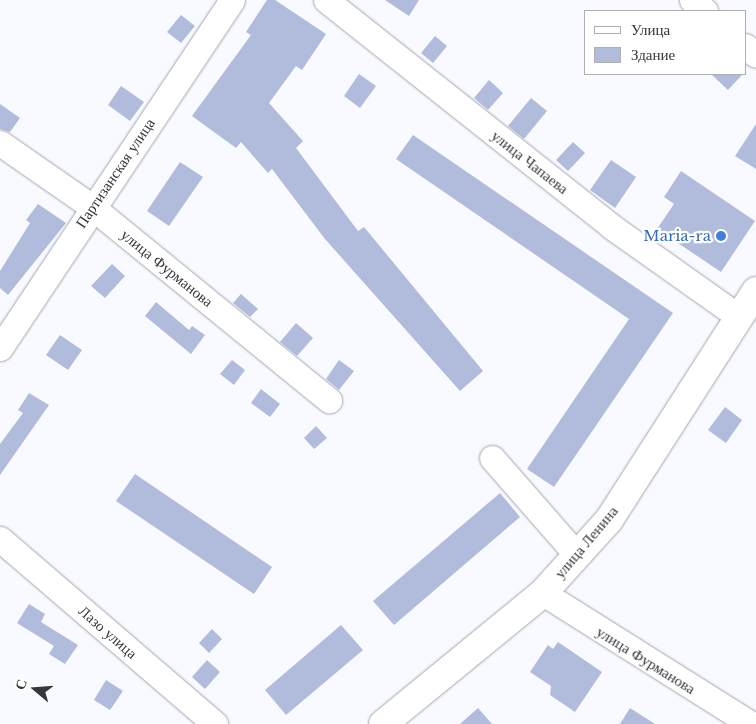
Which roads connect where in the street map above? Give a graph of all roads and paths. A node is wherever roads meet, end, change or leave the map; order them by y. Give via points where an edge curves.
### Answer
1 (232, 0) edge
2 (326, 0) edge
3 (692, 0) edge
4 (704, 10) edge
5 (746, 47) edge
6 (756, 55) edge
7 (0, 143) edge
8 (92, 207) junction
9 (756, 291) edge
10 (739, 317) junction
11 (0, 348) edge
12 (328, 400) dead end
13 (492, 458) dead end
14 (0, 539) edge
15 (577, 555) junction
16 (542, 594) junction
17 (739, 721) edge
18 (215, 724) edge
19 (383, 724) edge

1 - 8 street, Партизанская улица
2 - 10 street, улица Чапаева via 612,227
3 - 4 street
5 - 6 street
7 - 8 street, улица Фурманова
8 - 11 street, Партизанская улица
8 - 12 street, улица Фурманова
9 - 10 main road, улица Ленина
10 - 15 main road, улица Ленина via 609,520
13 - 15 street
14 - 18 street, Лазо улица
15 - 16 main road, улица Ленина
16 - 17 street, улица Фурманова
16 - 19 main road, улица Ленина

